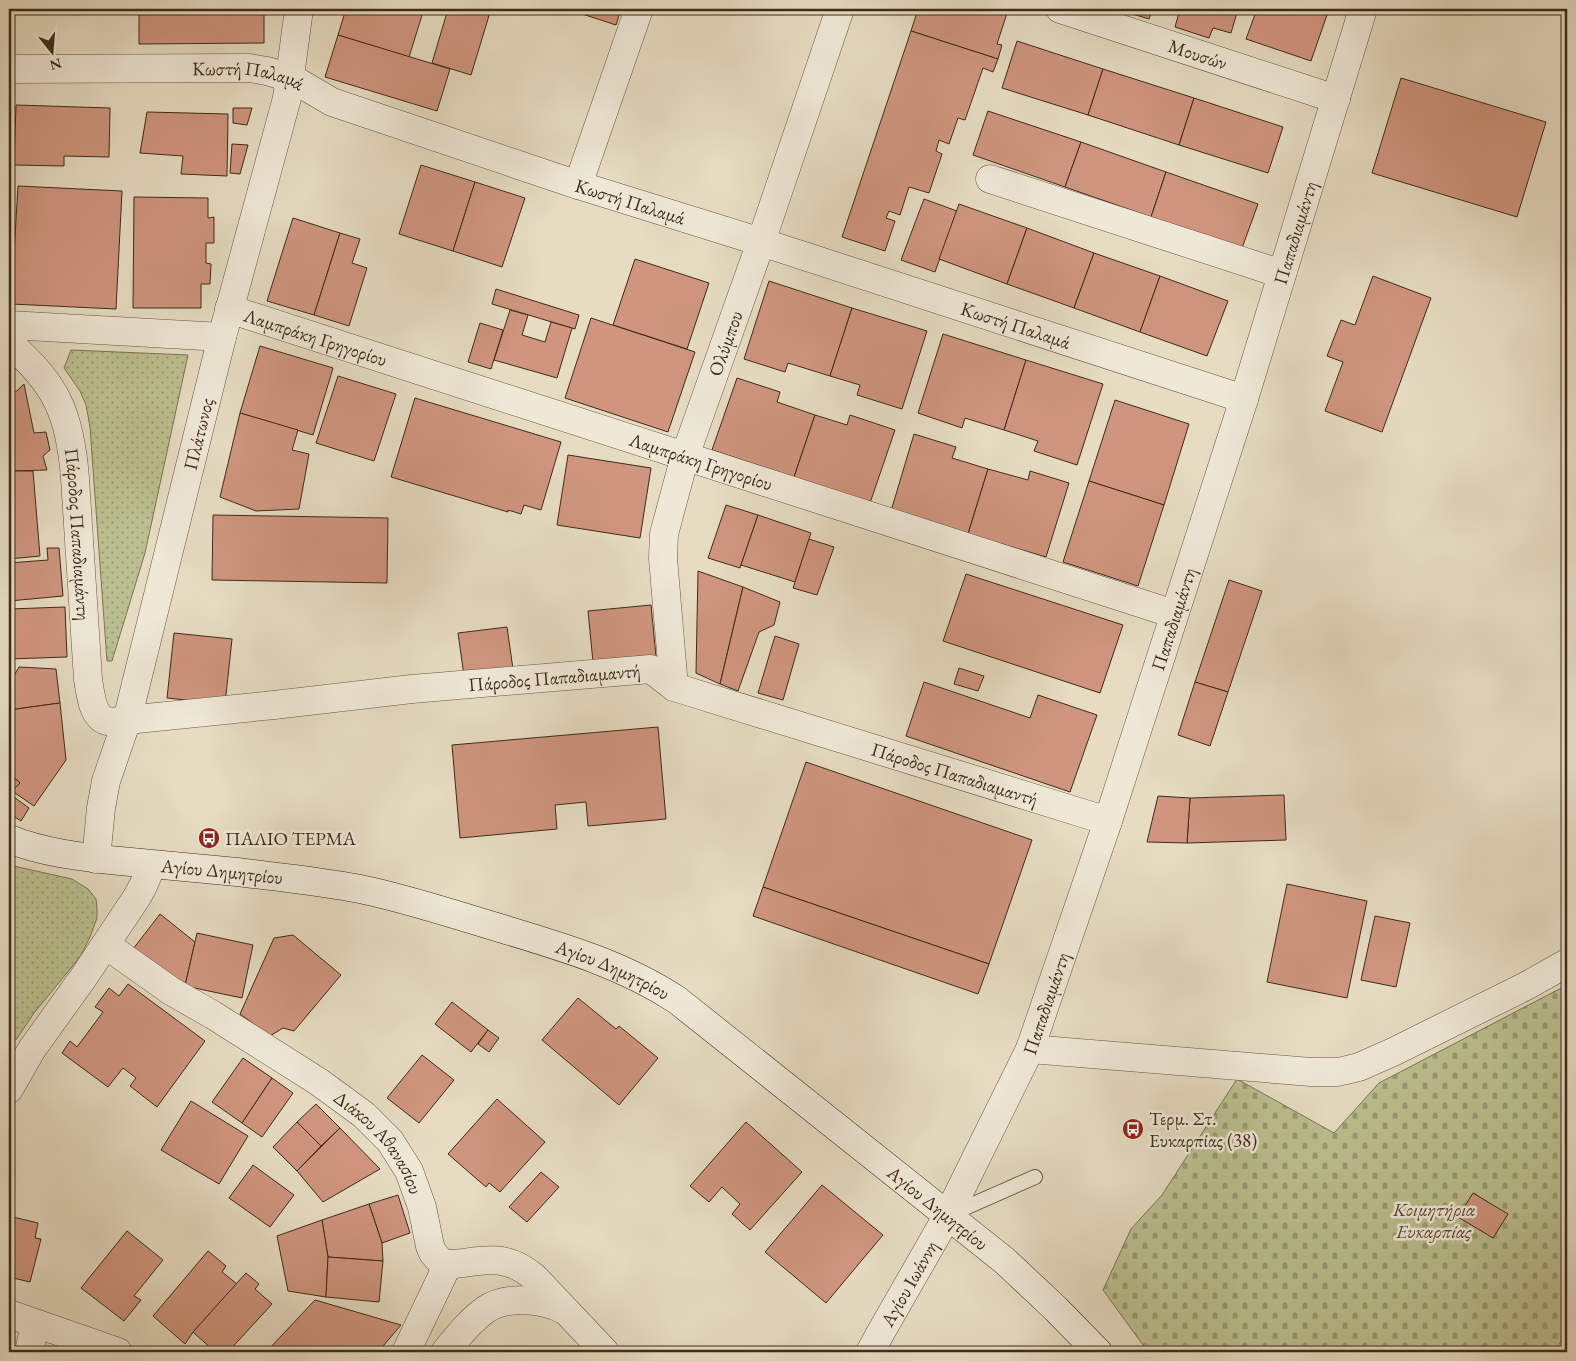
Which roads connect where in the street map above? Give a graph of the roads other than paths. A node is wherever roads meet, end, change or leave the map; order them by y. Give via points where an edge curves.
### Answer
1 (299, 9) edge
2 (639, 9) edge
3 (840, 9) edge
4 (1060, 9) edge
5 (1363, 9) edge
6 (9, 69) edge
7 (291, 78) junction
8 (1336, 99) junction
9 (990, 179) dead end
10 (578, 185) junction
11 (760, 242) junction
12 (1282, 274) junction
13 (229, 310) junction
14 (9, 325) edge
15 (222, 337) junction
16 (9, 343) edge
17 (1244, 398) junction
18 (685, 456) junction
19 (1174, 614) junction
20 (674, 687) junction
21 (127, 720) junction
22 (1108, 820) junction
23 (9, 838) edge
24 (96, 859) junction
25 (152, 864) junction
26 (106, 945) junction
27 (1567, 963) edge
28 (1030, 1049) junction
29 (9, 1090) edge
30 (1035, 1177) dead end
31 (948, 1215) junction
32 (448, 1264) junction
33 (564, 1310) junction
34 (9, 1314) edge
35 (35, 1324) junction
36 (29, 1352) edge
37 (118, 1352) edge
38 (406, 1352) edge
39 (445, 1352) edge
40 (605, 1352) edge
41 (870, 1352) edge
42 (1098, 1352) edge

1 - 7 street, Πλάτωνος
2 - 10 street
3 - 11 street, Ολύμπου
4 - 8 street, Μουσών
5 - 8 street, Παπαδιαμάντη
6 - 7 street, Κωστή Παλαμά via 249,68
7 - 10 street, Κωστή Παλαμά via 332,102
7 - 13 street, Πλάτωνος
8 - 12 street, Παπαδιαμάντη
9 - 12 street
10 - 11 street, Κωστή Παλαμά
11 - 17 street, Κωστή Παλαμά
11 - 18 street, Ολύμπου
12 - 17 street, Παπαδιαμάντη
13 - 15 street, Πλάτωνος
13 - 18 street, Λαμπράκη Γρηγορίου
14 - 15 street
15 - 21 street, Πλάτωνος
16 - 21 street, Πάροδος Παπαδιαμάντη via 42,376 62,409 73,456 90,692 102,719 109,722
17 - 19 street, Παπαδιαμάντη
18 - 19 street, Λαμπράκη Γρηγορίου
18 - 20 street, Ολύμπου via 663,548
19 - 22 street, Παπαδιαμάντη
20 - 21 street, Πάροδος Παπαδιαμαντή via 651,669 637,669
20 - 22 street, Πάροδος Παπαδιαμαντή
21 - 24 street, Πλάτωνος via 106,781
22 - 28 street, Παπαδιαμάντη
23 - 24 street, Αγίου Δημητρίου via 38,848
24 - 25 street, Αγίου Δημητρίου
25 - 26 street via 140,892
25 - 31 street, Αγίου Δημητρίου via 273,876 360,889 514,933 612,966 656,986 677,1000
26 - 29 street via 32,1049
26 - 32 street, Διάκου Αθανασίου via 171,991 319,1082 364,1114 390,1141 409,1171 422,1207 431,1249 437,1259
27 - 28 street via 1394,1052 1338,1072
28 - 31 street, Παπαδιαμάντη
30 - 31 lane
31 - 41 street, Αγίου Ιωάννη
31 - 42 street, Αγίου Δημητρίου via 1028,1282
32 - 33 street via 496,1260 521,1266
32 - 38 street
33 - 39 street via 534,1301 497,1304 480,1314
33 - 40 street
34 - 35 street
35 - 36 street
35 - 37 street

